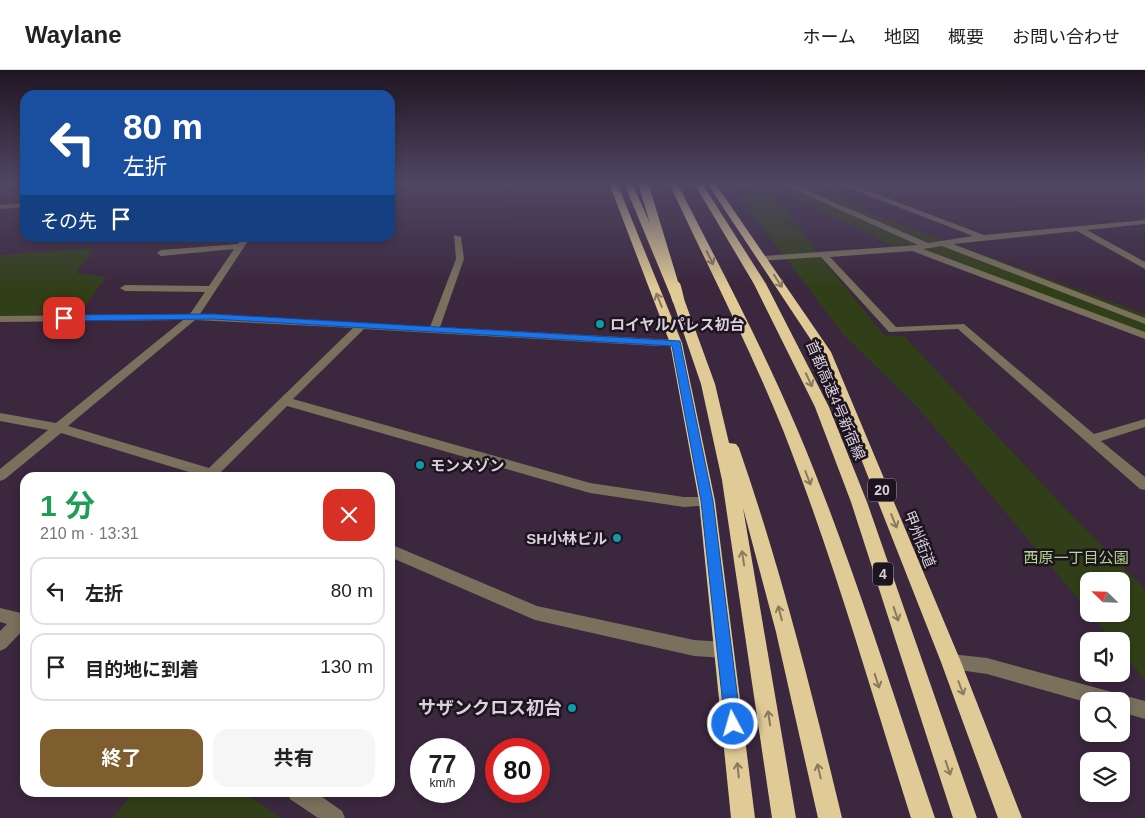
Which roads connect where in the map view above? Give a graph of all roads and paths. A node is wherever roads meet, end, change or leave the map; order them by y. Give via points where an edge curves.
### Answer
1 (627, 218) edge
2 (643, 218) edge
3 (654, 218) edge
4 (690, 218) edge
5 (719, 218) edge
6 (735, 218) edge
7 (864, 218) edge
8 (934, 218) edge
9 (1145, 222) edge
10 (1081, 230) junction
11 (456, 237) dead end
12 (985, 237) junction
13 (243, 242) edge
14 (944, 244) junction
15 (928, 246) junction
16 (913, 248) junction
17 (161, 253) dead end
18 (823, 254) junction
19 (763, 259) junction
20 (1145, 266) edge
21 (125, 288) dead end
22 (211, 289) junction
23 (678, 299) junction
24 (192, 318) junction
25 (0, 319) edge
26 (1145, 321) edge
27 (361, 326) junction
28 (434, 329) junction
29 (1145, 336) edge
30 (676, 343) junction
31 (708, 384) junction
32 (286, 400) junction
33 (0, 417) edge
34 (1145, 423) edge
35 (59, 428) junction
36 (1092, 439) junction
37 (199, 472) edge
38 (212, 472) edge
39 (0, 476) edge
40 (1145, 485) edge
41 (707, 501) junction
42 (395, 552) edge
43 (0, 615) edge
44 (20, 620) edge
45 (20, 623) edge
46 (0, 643) edge
47 (725, 650) junction
48 (951, 662) junction
49 (1081, 692) edge
50 (1130, 706) edge
51 (1145, 710) edge
52 (304, 797) edge
53 (335, 818) edge
54 (743, 818) edge
55 (784, 818) edge
56 (830, 818) edge
57 (922, 818) edge
58 (965, 818) edge
59 (1010, 818) edge

30 -> 1 highway
2 - 23 highway, bridge
3 - 23 highway, bridge
4 -> 57 highway via 763,365 791,432
5 -> 58 highway, 首都高速4号新宿線 / 4 via 760,284 822,407 858,502
6 - 19 highway, 甲州街道 / 20
7 - 15 street
8 - 12 street
9 - 10 street
10 - 12 street
10 - 20 street
11 - 28 street via 460,259
12 - 14 street
13 - 17 street
13 - 22 street
14 - 15 street
14 - 26 street
15 - 16 street
16 - 18 street
16 - 29 street
18 - 19 street
18 - 36 street via 893,330 960,326
19 -> 48 highway, 甲州街道 / 20 via 825,352
21 - 22 street
22 - 24 street
23 - 31 highway
24 - 25 street
24 - 27 street
24 - 35 street
27 - 28 street
27 - 32 street
28 - 30 street
30 - 41 highway
55 -> 31 highway via 730,480
56 -> 31 highway via 749,498
32 - 38 street
32 - 41 street via 590,488 684,502
33 - 35 street
34 - 36 street
35 - 37 street
35 - 39 street
36 - 40 street
41 - 47 highway
42 - 47 street via 535,613 694,648
43 - 44 street
45 - 46 street
54 -> 47 highway
48 - 49 street via 987,666
48 -> 59 highway, 甲州街道 / 20
50 - 51 street
52 - 53 street

